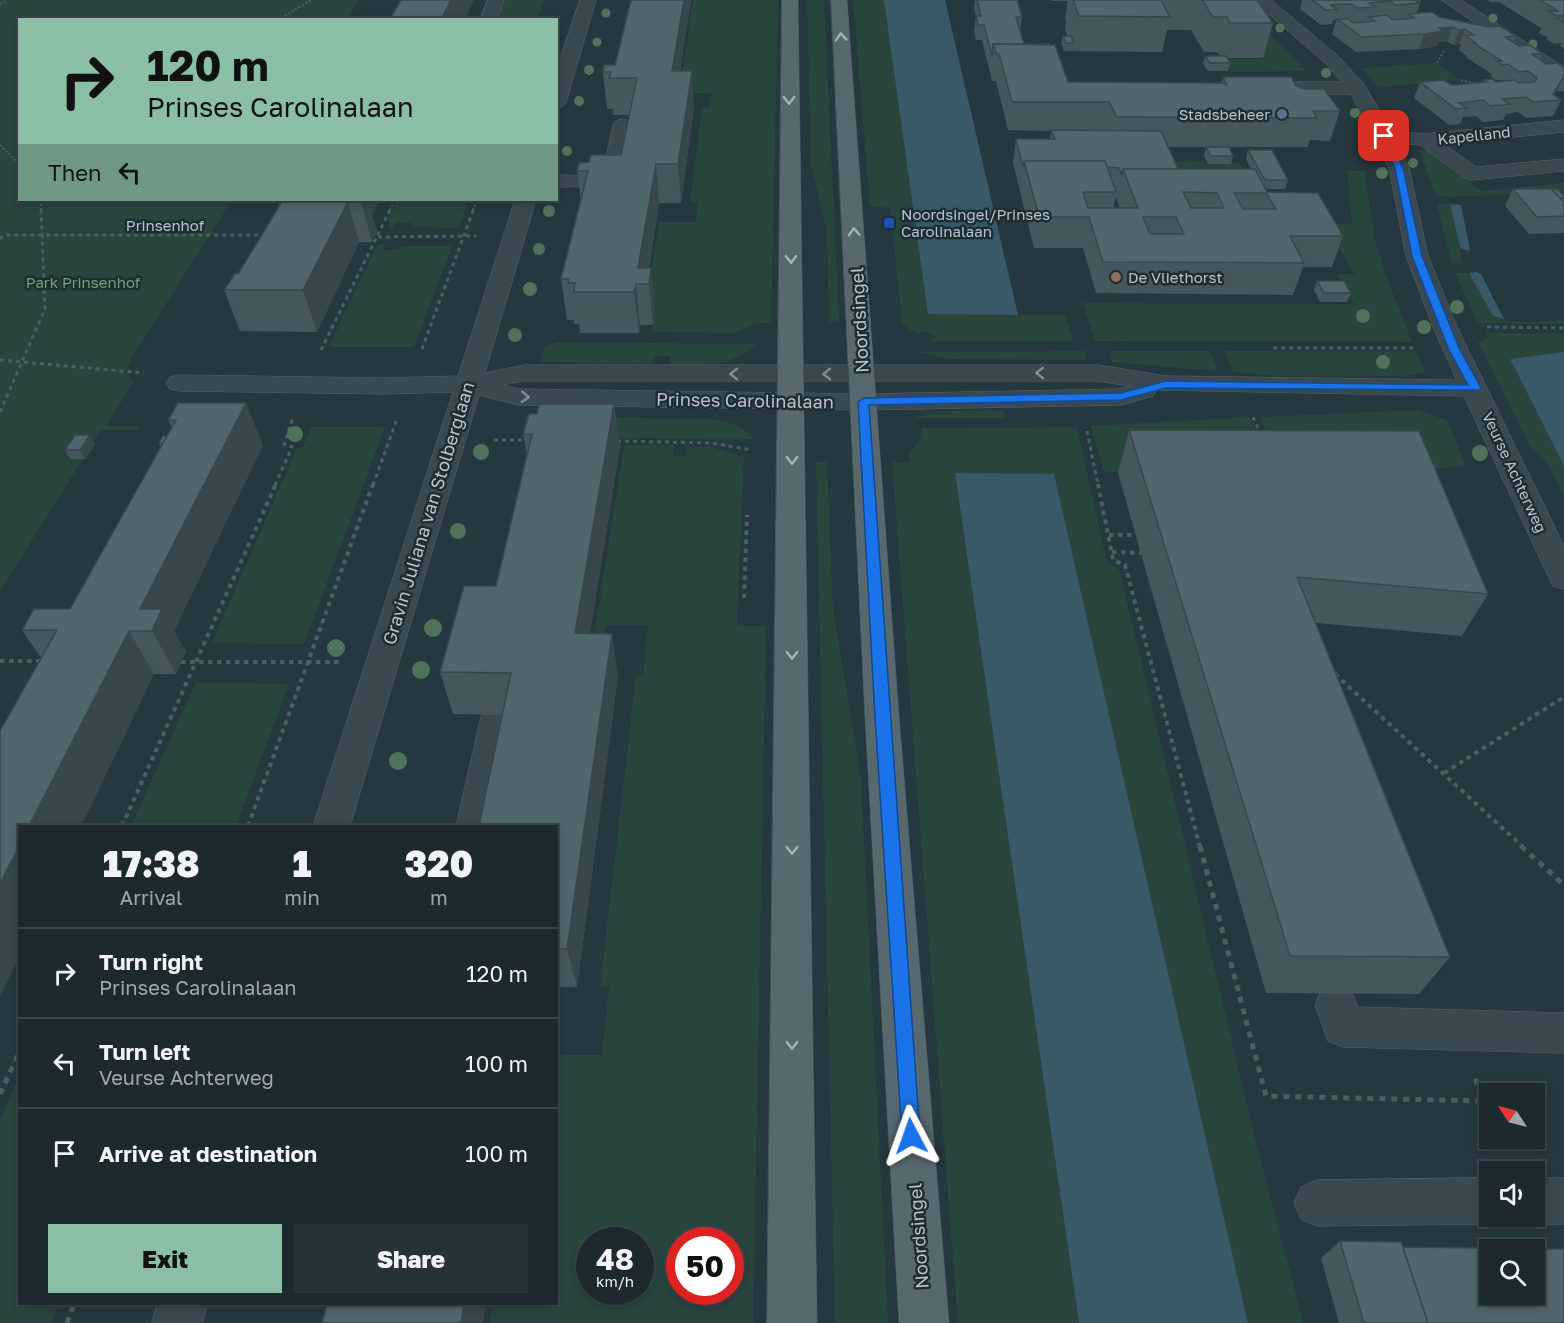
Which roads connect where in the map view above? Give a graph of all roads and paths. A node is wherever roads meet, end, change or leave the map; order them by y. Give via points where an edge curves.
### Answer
1 (7, 0) edge
2 (311, 0) edge
3 (496, 0) edge
4 (588, 0) edge
5 (790, 0) edge
6 (839, 0) edge
7 (1262, 0) edge
8 (1450, 0) edge
9 (0, 4) edge
10 (281, 18) edge
11 (489, 18) edge
12 (1445, 49) edge
13 (1437, 63) dead end
14 (1564, 75) edge
15 (1461, 80) dead end
16 (1479, 84) edge
17 (1236, 88) edge
18 (1357, 88) junction
19 (558, 93) edge
20 (623, 124) edge
21 (1564, 126) edge
22 (1384, 136) junction
23 (1425, 140) junction
24 (0, 145) edge
25 (18, 163) edge
26 (1564, 165) edge
27 (558, 181) edge
28 (40, 201) edge
29 (395, 201) edge
30 (477, 201) edge
31 (526, 201) edge
32 (515, 232) junction
33 (276, 235) edge
34 (43, 236) junction
35 (378, 237) junction
36 (464, 237) junction
37 (0, 239) edge
38 (1445, 327) junction
39 (1564, 327) edge
40 (0, 360) edge
41 (22, 363) junction
42 (179, 383) joint
43 (468, 384) junction
44 (303, 385) junction
45 (409, 386) junction
46 (792, 388) junction
47 (863, 388) junction
48 (1475, 388) junction
49 (0, 412) edge
50 (1085, 422) dead end
51 (747, 507) dead end
52 (1108, 535) junction
53 (1149, 536) edge
54 (1112, 552) junction
55 (1154, 553) edge
56 (1564, 578) edge
57 (744, 598) dead end
58 (385, 651) junction
59 (0, 661) edge
60 (47, 662) edge
61 (181, 662) dead end
62 (196, 662) junction
63 (308, 663) junction
64 (1331, 670) edge
65 (1564, 698) edge
66 (498, 717) edge
67 (1444, 774) junction
68 (122, 825) edge
69 (248, 825) edge
70 (331, 825) edge
71 (474, 825) edge
72 (1564, 885) edge
73 (1336, 1005) edge
74 (1462, 1030) junction
75 (1564, 1033) edge
76 (18, 1055) edge
77 (0, 1094) edge
78 (1479, 1201) edge
79 (1545, 1201) edge
80 (1564, 1201) edge
81 (1317, 1203) dead end
82 (74, 1305) edge
83 (183, 1305) edge
84 (67, 1323) edge
85 (177, 1323) edge
86 (792, 1323) edge
87 (924, 1323) edge

1 - 9 path
2 - 10 path
3 - 11 street
4 - 19 street via 573,22
5 -> 46 main road
47 -> 6 main road, Noordsingel
7 - 18 street, Veurse Achterweg via 1309,38
8 - 14 street
12 - 13 path
15 - 16 path
17 - 18 street
18 - 22 street, Veurse Achterweg
20 - 27 street via 611,182
21 - 23 street, Kapelland
22 - 23 street, Kapelland
22 - 38 street, Veurse Achterweg via 1399,168 1417,256
23 - 26 street via 1472,174
24 - 25 path
28 - 34 path
29 - 35 path
30 - 36 path
31 - 32 street, Gravin Juliana van Stolberglaan
32 - 36 path
32 - 43 street, Gravin Juliana van Stolberglaan
33 - 34 path, Prinsenhof
34 - 37 path, Prinsenhof via 4,235
34 - 41 path via 45,309
35 - 36 path
35 - 44 path
36 - 45 path
38 - 39 path
38 - 48 street, Veurse Achterweg
40 - 41 path
41 - 42 path via 153,374
41 - 49 path
42 - 44 street, Prinses Carolinalaan
43 - 45 street, Prinses Carolinalaan
43 - 46 street, Prinses Carolinalaan via 518,397
43 - 58 street, Gravin Juliana van Stolberglaan
44 - 45 street, Prinses Carolinalaan
44 - 62 path via 284,444 292,447
45 - 63 path
46 - 47 street, Prinses Carolinalaan
46 -> 86 main road
47 - 48 street, Prinses Carolinalaan via 1121,396 1166,384
47 - 87 main road, Noordsingel
48 - 56 street, Veurse Achterweg
50 - 52 path
51 - 57 path
52 - 53 path
52 - 54 path
54 - 55 path
54 - 74 path via 1113,560 1125,565 1266,1096 1482,1101
58 - 63 path via 351,650 338,663
58 - 70 street, Gravin Juliana van Stolberglaan
59 - 60 path
61 - 62 path
62 - 63 path
62 - 68 path
63 - 69 path
64 - 67 path
65 - 67 path
66 - 71 street
67 - 72 path
73 - 74 street via 1343,1027
74 - 75 street
76 - 77 path
78 - 81 street
79 - 80 street
82 - 84 path
83 - 85 street

